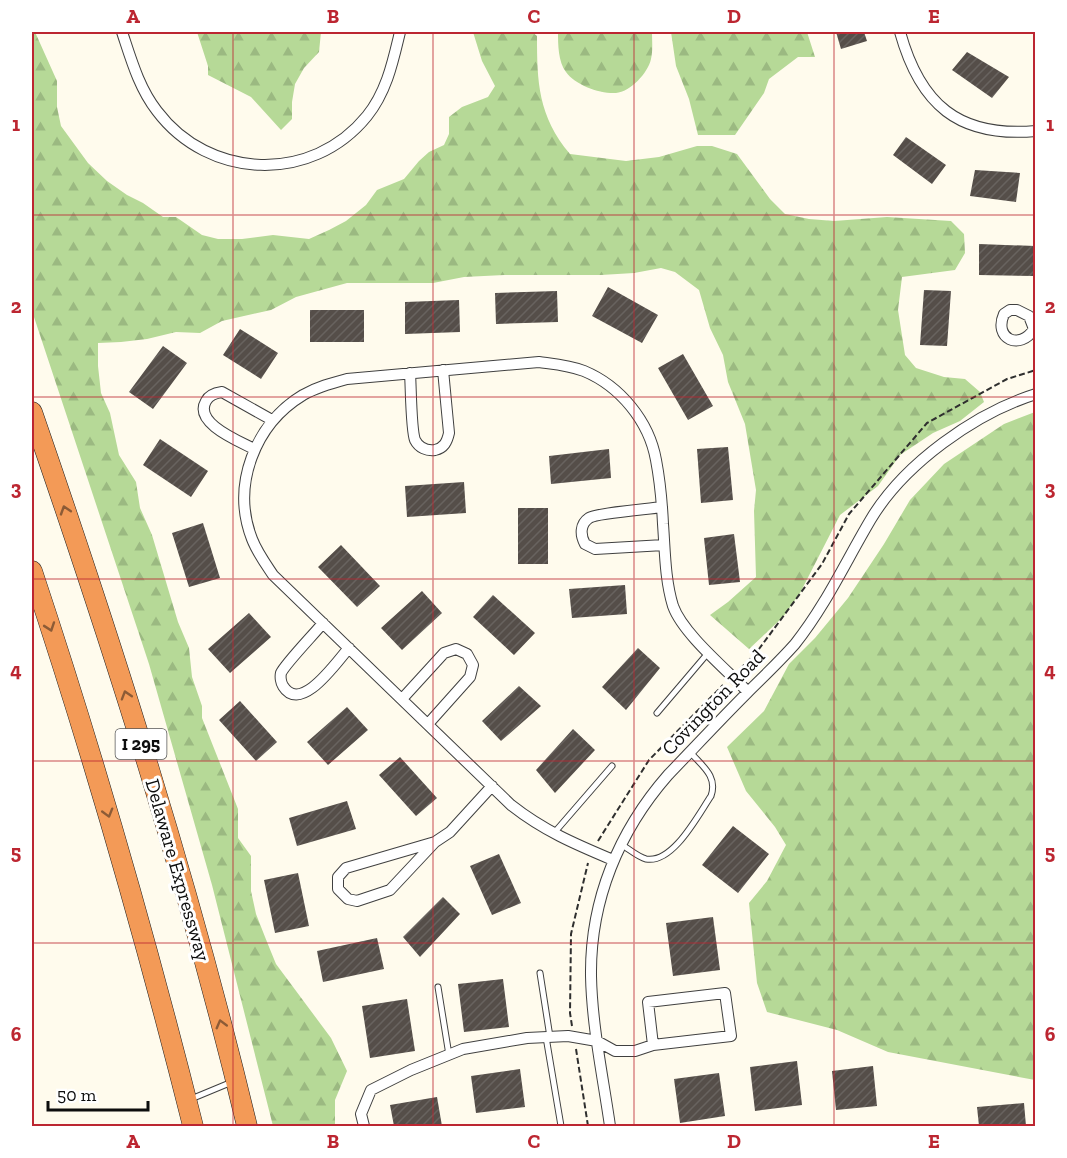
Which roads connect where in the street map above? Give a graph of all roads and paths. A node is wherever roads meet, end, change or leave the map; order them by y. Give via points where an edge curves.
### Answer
1 (122, 32) edge
2 (400, 32) edge
3 (900, 32) edge
4 (1035, 131) edge
5 (443, 370) junction
6 (410, 373) junction
7 (1035, 394) edge
8 (32, 411) edge
9 (272, 420) junction
10 (254, 449) junction
11 (662, 507) junction
12 (664, 544) junction
13 (32, 571) edge
14 (323, 623) junction
15 (348, 648) junction
16 (709, 652) junction
17 (748, 692) junction
18 (402, 699) junction
19 (657, 712) dead end
20 (428, 724) junction
21 (690, 752) junction
22 (612, 766) dead end
23 (492, 786) junction
24 (553, 834) junction
25 (435, 842) junction
26 (620, 844) junction
27 (614, 860) junction
28 (540, 973) dead end
29 (438, 987) dead end
30 (548, 1037) junction
31 (597, 1041) junction
32 (653, 1045) junction
33 (449, 1055) junction
34 (236, 1080) junction
35 (187, 1101) junction
36 (193, 1126) edge
37 (247, 1126) edge
38 (364, 1126) edge
39 (561, 1126) edge
40 (610, 1126) edge

1 - 2 street via 148,98 172,128 220,158 259,166 321,152 354,130 368,115 388,79
3 - 4 street via 923,87 955,117 987,131
5 - 6 street
5 - 6 street via 449,433 440,449 430,451 419,446 414,436
5 - 11 street via 539,362 565,365 600,379 625,399 642,423 656,459
6 - 9 street via 347,379 321,386 304,394
7 - 17 street, Covington Road via 965,427 912,470 872,518 821,609
34 -> 8 highway, Delaware Expressway / I 295 via 146,759
9 - 10 street
9 - 10 street via 222,392 210,395 205,402 203,411 210,423
10 - 14 street via 244,497 252,541 273,575
11 - 12 street
11 - 12 street via 593,516 583,524 581,533 585,544 596,549
12 - 16 street via 674,608 690,633
13 -> 35 highway, I 295 via 96,772
14 - 15 street
14 - 15 street via 282,672 281,683 288,692 309,692
15 - 18 street
16 - 17 street
16 - 19 lane
17 - 21 street, Covington Road
18 - 20 street
18 - 20 street via 444,653 456,649 467,654 473,665 470,677
20 - 23 street
21 - 26 street, Covington Road via 648,797
21 - 26 lane via 711,775 714,787 671,852 658,859 645,859
22 - 24 lane
23 - 24 street via 532,822
23 - 25 street via 450,832
24 - 27 street
25 - 25 street via 346,868 339,877 338,889 348,899 357,900 390,890
26 - 27 street, Covington Road
27 - 31 street, Covington Road via 600,904 592,952
28 - 30 lane
29 - 33 lane
30 - 31 street
30 - 33 street via 463,1049
30 - 39 lane
31 - 32 street via 615,1051 635,1051
31 - 40 street, Covington Road
32 - 32 street via 731,1036 725,993 648,1002
33 - 38 street via 371,1090 362,1114
34 - 35 lane
34 - 37 highway, Delaware Expressway / I 295
35 - 36 highway, I 295

